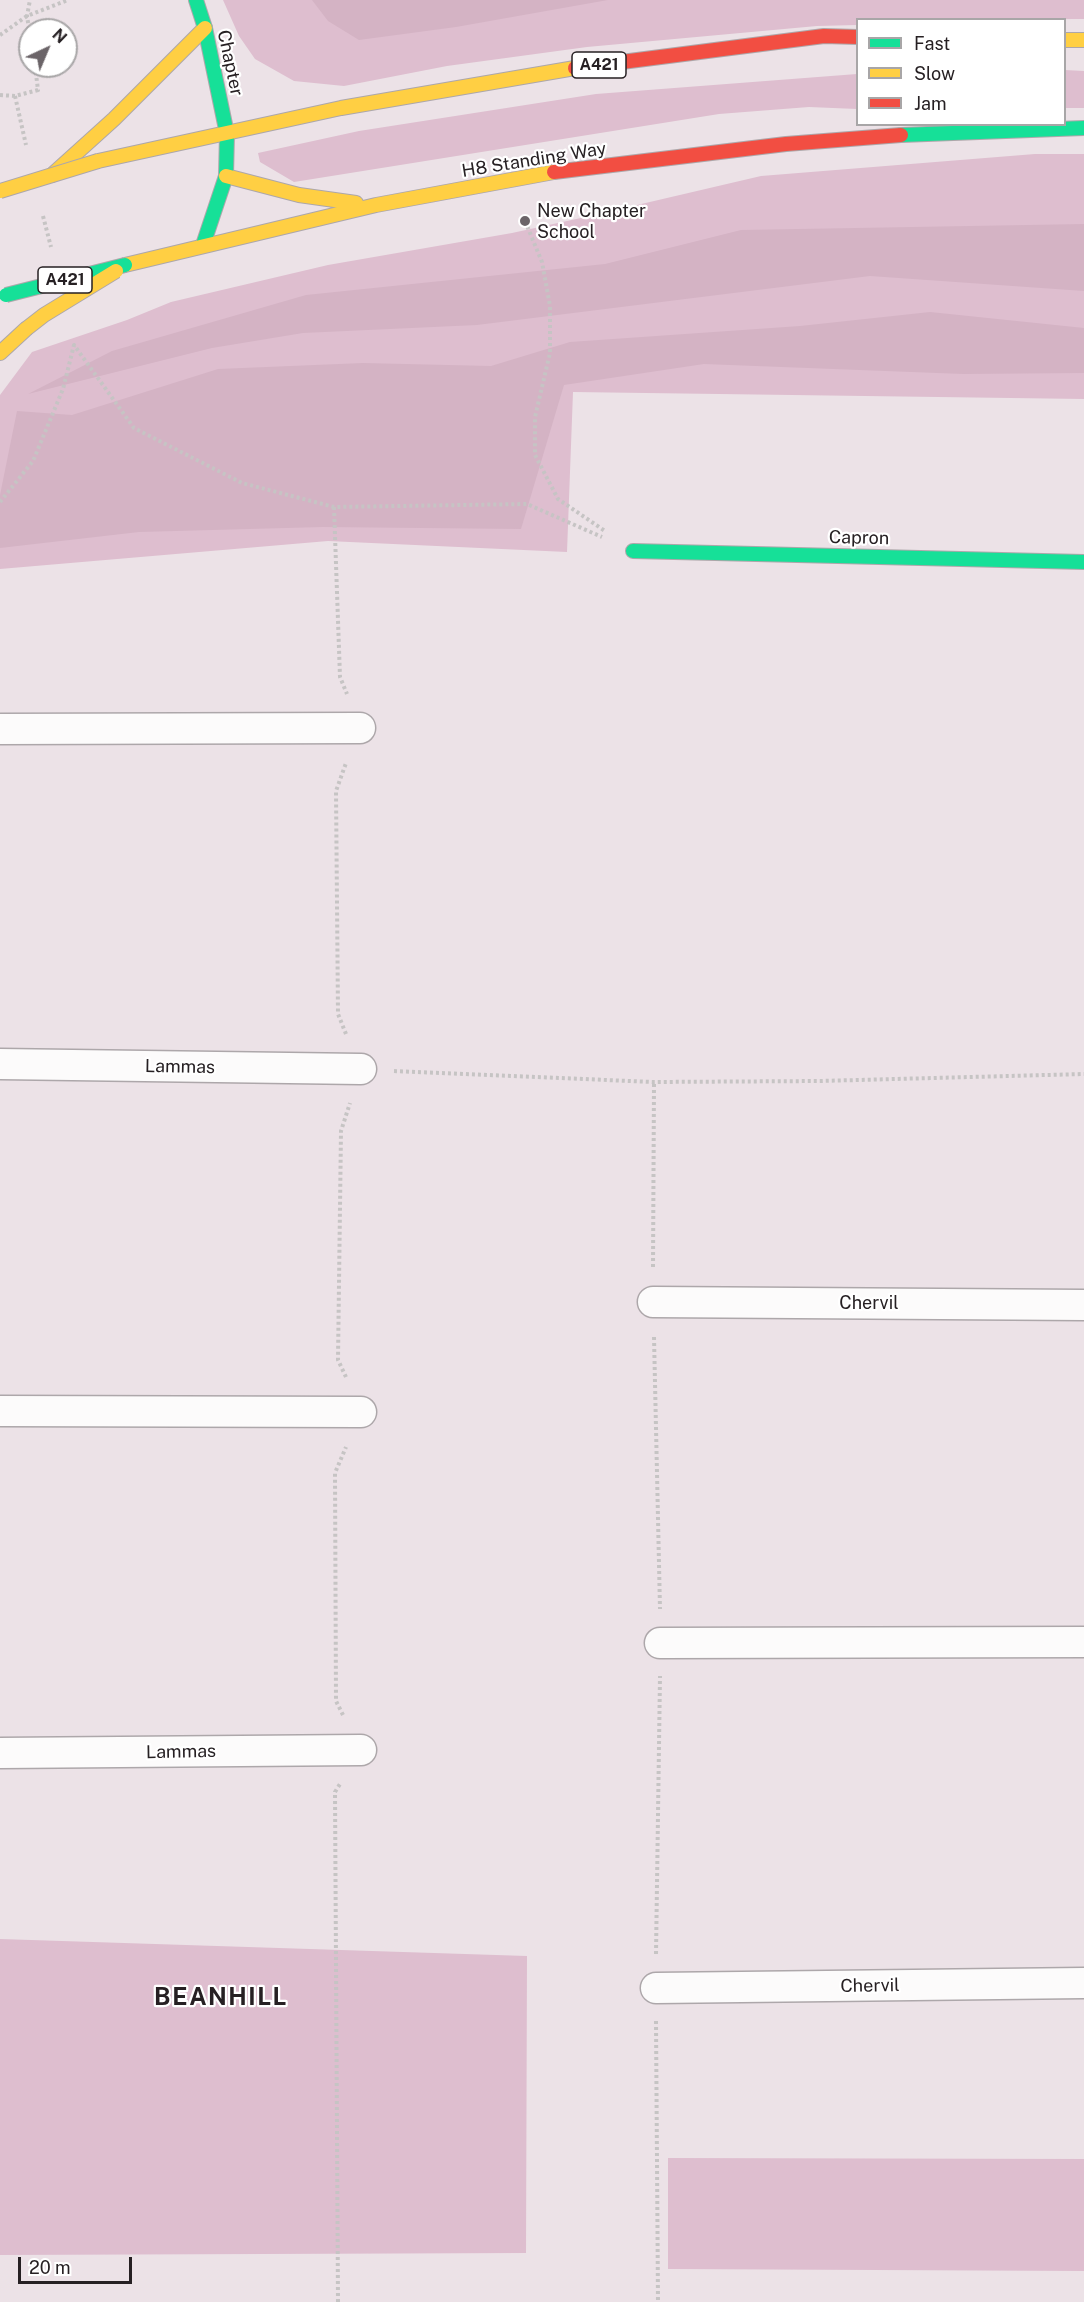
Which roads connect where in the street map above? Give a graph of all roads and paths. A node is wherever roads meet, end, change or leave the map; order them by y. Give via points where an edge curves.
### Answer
1 (30, 0) edge
2 (68, 0) edge
3 (196, 0) edge
4 (27, 16) junction
5 (205, 28) junction
6 (0, 35) edge
7 (856, 37) edge
8 (1066, 40) edge
9 (1084, 40) edge
10 (36, 78) edge
11 (0, 95) edge
12 (15, 96) junction
13 (1084, 128) edge
14 (227, 134) junction
15 (28, 152) dead end
16 (52, 175) junction
17 (226, 176) junction
18 (0, 191) edge
19 (376, 206) junction
20 (42, 209) dead end
21 (525, 221) dead end
22 (203, 245) junction
23 (52, 254) dead end
24 (131, 264) junction
25 (3, 296) edge
26 (0, 353) edge
27 (0, 502) edge
28 (633, 551) junction
29 (1084, 562) edge
30 (360, 728) dead end
31 (0, 729) edge
32 (0, 1064) edge
33 (361, 1069) joint
34 (1084, 1074) edge
35 (654, 1082) junction
36 (653, 1302) junction
37 (1084, 1305) edge
38 (0, 1411) edge
39 (361, 1412) dead end
40 (1084, 1642) edge
41 (660, 1643) junction
42 (361, 1750) dead end
43 (0, 1753) edge
44 (1084, 1983) edge
45 (656, 1989) junction
46 (658, 2302) edge

1 - 4 path
2 - 4 path
3 - 5 main road, Chapter
4 - 6 path
5 - 14 main road, Chapter
5 - 16 main road
7 - 14 main road, A421 via 824,36 544,72 341,108
8 - 9 main road
10 - 12 path via 38,90
11 - 12 path
12 - 15 path
13 - 19 main road, H8 Standing Way / A421 via 928,133 786,144 544,173
14 - 16 main road, A421, bridge via 98,160
14 - 17 main road, Chapter
16 - 18 main road, A421, bridge
17 - 19 main road via 299,195
17 - 22 main road, Chapter
19 - 22 main road, H8 Standing Way / A421
20 - 23 path
21 - 28 path via 542,262 550,306 550,353 535,417 535,455 558,499
22 - 24 main road, H8 Standing Way / A421
24 - 25 main road, H8 Standing Way / A421, bridge
24 - 26 main road, bridge via 44,315
27 - 28 path via 33,461 63,389 74,345 134,428 242,483 334,507 527,504
28 - 29 main road, Capron
30 - 31 street
32 - 33 street, Lammas
33 - 35 path
34 - 35 path
35 - 36 path
36 - 37 street, Chervil
36 - 41 path
38 - 39 street
40 - 41 street
41 - 45 path
42 - 43 street, Lammas
44 - 45 street, Chervil
45 - 46 path

